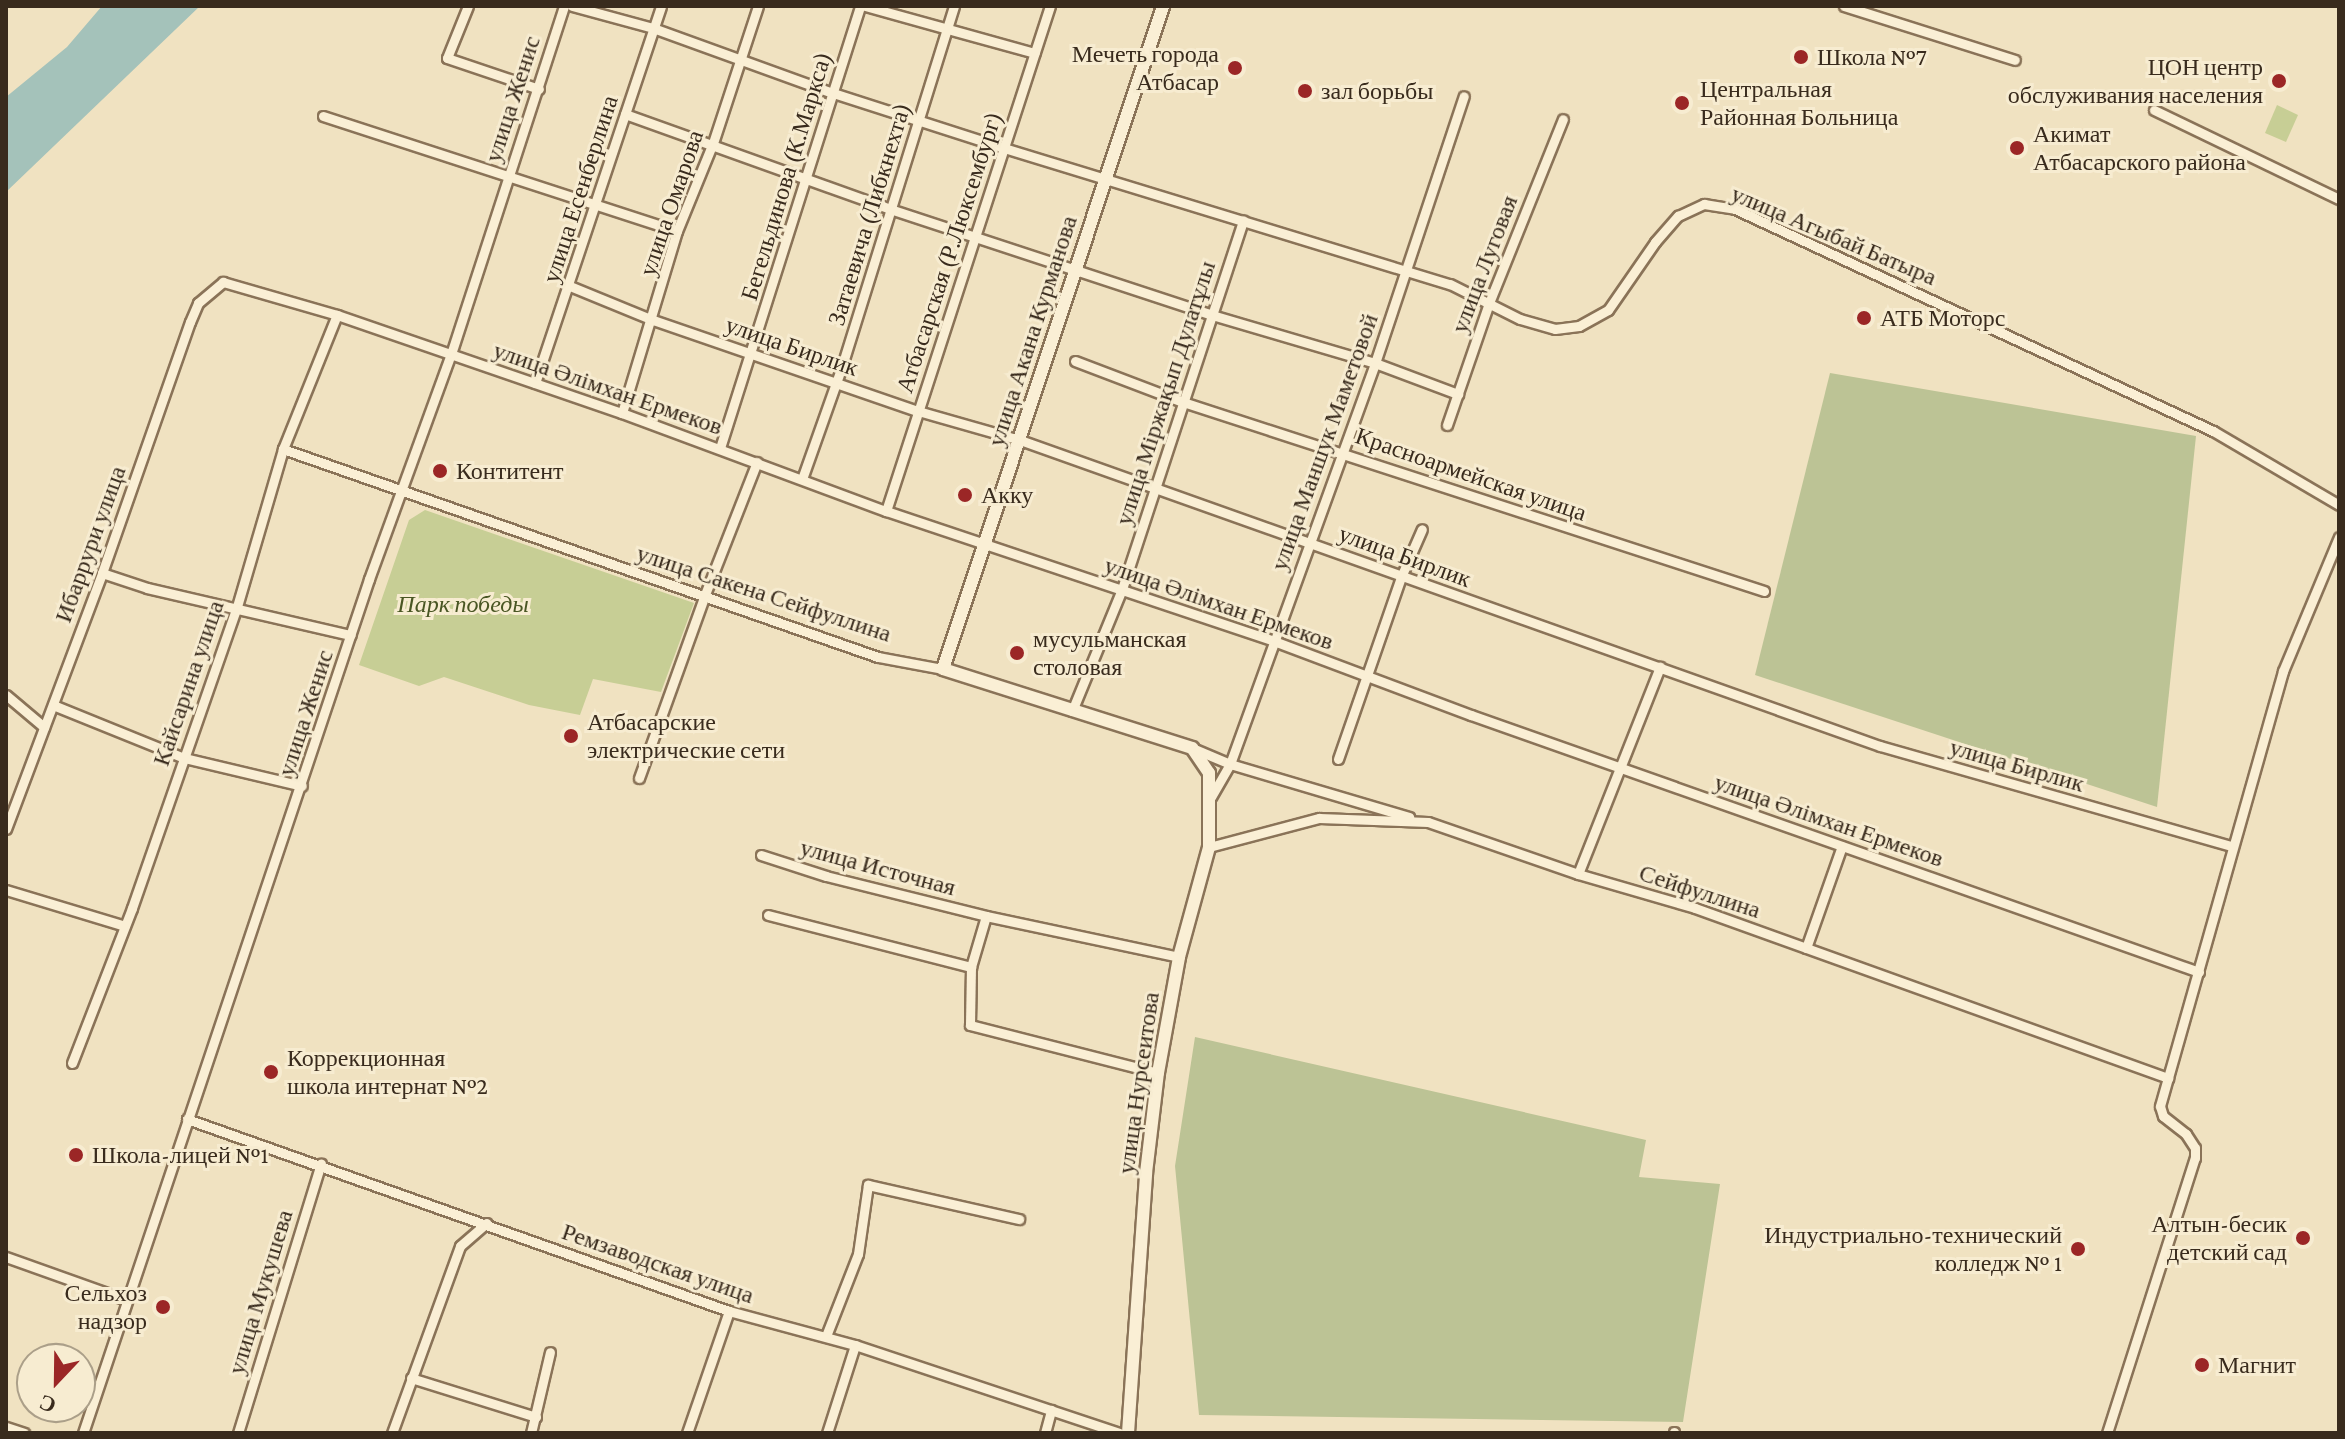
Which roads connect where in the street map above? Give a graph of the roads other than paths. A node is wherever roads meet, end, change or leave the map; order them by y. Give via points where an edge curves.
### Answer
1 (468, 6) edge
2 (564, 6) edge
3 (572, 6) edge
4 (661, 6) edge
5 (758, 6) edge
6 (862, 6) edge
7 (954, 6) edge
8 (1050, 6) edge
9 (1163, 6) edge
10 (1844, 6) edge
11 (947, 27) junction
12 (653, 28) junction
13 (1035, 53) junction
14 (741, 58) junction
15 (2015, 60) dead end
16 (539, 89) junction
17 (830, 92) junction
18 (1464, 96) dead end
19 (2154, 110) dead end
20 (625, 114) junction
21 (323, 116) dead end
22 (1563, 119) dead end
23 (920, 120) junction
24 (713, 143) junction
25 (1004, 148) junction
26 (508, 177) junction
27 (1106, 177) junction
28 (804, 178) junction
29 (2339, 199) edge
30 (595, 206) junction
31 (890, 209) junction
32 (1243, 220) junction
33 (677, 231) junction
34 (975, 236) junction
35 (1076, 269) junction
36 (1405, 270) junction
37 (223, 282) joint
38 (570, 286) junction
39 (1489, 303) junction
40 (337, 315) junction
41 (1212, 315) junction
42 (653, 320) junction
43 (753, 353) junction
44 (451, 354) junction
45 (1075, 361) dead end
46 (1375, 363) junction
47 (837, 382) junction
48 (535, 383) junction
49 (1458, 394) junction
50 (1183, 402) junction
51 (918, 411) junction
52 (622, 413) junction
53 (1447, 425) dead end
54 (1020, 440) junction
55 (720, 448) junction
56 (283, 449) junction
57 (1342, 452) junction
58 (757, 462) junction
59 (802, 479) junction
60 (1154, 488) junction
61 (401, 491) junction
62 (2339, 505) edge
63 (886, 511) junction
64 (1422, 529) dead end
65 (2339, 537) edge
66 (1310, 542) junction
67 (984, 544) junction
68 (102, 573) junction
69 (1401, 577) junction
70 (1122, 589) junction
71 (1764, 591) dead end
72 (704, 597) junction
73 (236, 610) junction
74 (351, 635) junction
75 (1274, 641) junction
76 (1660, 667) junction
77 (943, 669) junction
78 (1369, 678) junction
79 (6, 695) edge
80 (53, 705) junction
81 (1072, 711) junction
82 (44, 727) junction
83 (1192, 748) junction
84 (184, 758) junction
85 (1338, 759) dead end
86 (1230, 764) junction
87 (1621, 768) junction
88 (639, 778) dead end
89 (302, 786) junction
90 (1211, 797) junction
91 (1428, 822) junction
92 (6, 829) edge
93 (1842, 846) junction
94 (2232, 846) junction
95 (1209, 847) junction
96 (761, 855) dead end
97 (1578, 874) junction
98 (6, 890) edge
99 (768, 915) dead end
100 (986, 916) junction
101 (125, 926) junction
102 (1806, 948) junction
103 (1179, 957) junction
104 (971, 967) junction
105 (2199, 972) junction
106 (72, 1063) dead end
107 (1158, 1073) junction
108 (2168, 1078) junction
109 (187, 1119) junction
110 (321, 1164) junction
111 (1019, 1219) dead end
112 (486, 1223) junction
113 (7, 1259) edge
114 (127, 1300) junction
115 (729, 1311) junction
116 (826, 1336) junction
117 (855, 1345) junction
118 (550, 1352) dead end
119 (411, 1378) junction
120 (1051, 1410) junction
121 (536, 1417) junction
122 (6, 1427) edge
123 (24, 1433) edge
124 (83, 1433) edge
125 (238, 1433) edge
126 (392, 1433) edge
127 (531, 1433) edge
128 (687, 1433) edge
129 (827, 1433) edge
130 (1045, 1433) edge
131 (1119, 1433) edge
132 (1128, 1433) edge
133 (2107, 1433) edge

1 - 16 street via 447,58
2 - 16 street, улица Женис
3 - 12 street, улица Агыбай Батыра
4 - 12 street, улица Есенберлина
5 - 14 street, улица Омарова
6 - 11 street
6 - 17 street, Бегельдинова (К.Маркса)
7 - 11 street, Затаевича (Либкнехта)
8 - 13 street, Атбасарская (Р.Люксембург)
9 - 27 main road, улица Акана Курманова
10 - 15 street
11 - 13 street
11 - 23 street, Затаевича (Либкнехта)
12 - 14 street, улица Агыбай Батыра
12 - 20 street, улица Есенберлина
13 - 25 street, Атбасарская (Р.Люксембург)
14 - 17 street, улица Агыбай Батыра
14 - 24 street, улица Омарова
16 - 26 street, улица Женис
17 - 23 street, улица Агыбай Батыра
17 - 28 street, Бегельдинова (К.Маркса)
18 - 36 street, улица Маншук Маметовой
19 - 29 street
20 - 24 street
20 - 30 street, улица Есенберлина
21 - 26 street
22 - 39 street, улица Луговая
23 - 25 street, улица Агыбай Батыра
23 - 31 street, Затаевича (Либкнехта)
24 - 28 street
24 - 33 street, улица Омарова
25 - 27 street, улица Агыбай Батыра
25 - 34 street, Атбасарская (Р.Люксембург)
26 - 30 street
26 - 44 street, улица Женис
27 - 32 street, улица Агыбай Батыра
27 - 35 main road, улица Акана Курманова
28 - 31 street
28 - 43 street, Бегельдинова (К.Маркса)
30 - 33 street
30 - 38 street, улица Есенберлина
31 - 34 street
31 - 47 street, Затаевича (Либкнехта)
32 - 36 street, улица Агыбай Батыра
32 - 41 street, улица Міржақып Дулатұлы
33 - 42 street, улица Омарова
34 - 35 street
34 - 51 street, Атбасарская (Р.Люксембург)
35 - 41 street
35 - 54 main road, улица Акана Курманова
36 - 39 street, улица Агыбай Батыра
36 - 46 street, улица Маншук Маметовой
37 - 40 street, улица Әлімхан Ермеков
37 - 68 street, Ибаррури улица via 194,312
38 - 42 street, улица Бирлик
38 - 48 street, улица Есенберлина
39 - 49 street, улица Луговая
39 - 62 street, улица Агыбай Батыра via 1537,326 1579,326 1608,310 1678,216 1704,204 1727,207 2171,410
40 - 44 street, улица Әлімхан Ермеков
40 - 56 street, Кайсарина улица
41 - 46 street
41 - 50 street, улица Міржақып Дулатұлы
42 - 43 street, улица Бирлик
42 - 52 street, улица Омарова
43 - 47 street, улица Бирлик
43 - 55 street, Бегельдинова (К.Маркса)
44 - 48 street, улица Әлімхан Ермеков
44 - 61 street, улица Женис
45 - 50 street, Красноармейская улица
46 - 49 street
46 - 57 street, улица Маншук Маметовой
47 - 51 street, улица Бирлик
47 - 59 street, Затаевича (Либкнехта)
48 - 52 street, улица Әлімхан Ермеков
49 - 53 street, улица Луговая
50 - 57 street, Красноармейская улица
50 - 60 street, улица Міржақып Дулатұлы
51 - 54 street, улица Бирлик
51 - 63 street, Атбасарская (Р.Люксембург)
52 - 55 street, улица Әлімхан Ермеков
54 - 60 street, улица Бирлик
54 - 67 main road, улица Акана Курманова
55 - 58 street, улица Әлімхан Ермеков
56 - 61 street, улица Сакена Сейфуллина
56 - 73 street, Кайсарина улица
57 - 66 street, улица Маншук Маметовой
57 - 71 street, Красноармейская улица
58 - 59 street, улица Әлімхан Ермеков
58 - 72 street
59 - 63 street, улица Әлімхан Ермеков
60 - 66 street, улица Бирлик
60 - 70 street, улица Міржақып Дулатұлы
61 - 72 street, улица Сакена Сейфуллина
61 - 74 street, улица Женис
63 - 67 street, улица Әлімхан Ермеков
64 - 69 street
65 - 94 street via 2283,671
66 - 69 street, улица Бирлик
66 - 75 street, улица Маншук Маметовой
67 - 70 street, улица Әлімхан Ермеков
67 - 77 main road, улица Акана Курманова
68 - 73 street
68 - 80 street, Ибаррури улица
69 - 76 street, улица Бирлик
69 - 78 street
70 - 75 street, улица Әлімхан Ермеков
70 - 81 street, улица Міржақып Дулатұлы
72 - 77 street, улица Сакена Сейфуллина via 878,657
72 - 88 street
73 - 74 street
73 - 84 street, Кайсарина улица
74 - 89 street, улица Женис
75 - 78 street, улица Әлімхан Ермеков
75 - 86 street, улица Маншук Маметовой
76 - 87 street
76 - 94 street, улица Бирлик via 1880,746
77 - 81 main road, улица Сакена Сейфуллина
78 - 85 street
78 - 87 street, улица Әлімхан Ермеков
79 - 82 street
80 - 82 street, Ибаррури улица
80 - 84 street
81 - 83 main road, улица Сакена Сейфуллина
82 - 92 street, Ибаррури улица
83 - 86 street, улица Сакена Сейфуллина
83 - 90 main road, улица Нурсеитова via 1209,773
84 - 89 street
84 - 101 street, Кайсарина улица
86 - 90 street, улица Маншук Маметовой
86 - 91 street, улица Сакена Сейфуллина
87 - 93 street, улица Әлімхан Ермеков
87 - 97 street
89 - 109 street, улица Женис
90 - 95 main road, улица Нурсеитова
91 - 95 street, Сейфуллина via 1319,818
91 - 97 street, Сейфуллина
93 - 102 street
93 - 105 street, улица Әлімхан Ермеков
94 - 105 street
95 - 103 main road, улица Нурсеитова
96 - 100 street, улица Источная
97 - 102 street, Сейфуллина
98 - 101 street
99 - 104 street
100 - 103 street, улица Источная
100 - 104 street
101 - 106 street, Кайсарина улица
102 - 108 street, Сейфуллина
103 - 107 main road, улица Нурсеитова
104 - 107 street via 970,1025
105 - 108 street
107 - 132 main road, улица Нурсеитова
108 - 133 street via 2160,1106 2163,1116 2186,1134 2195,1158
109 - 110 street, Ремзаводская улица
109 - 114 street, улица Женис
110 - 112 street, Ремзаводская улица
110 - 125 street, улица Мукушева
111 - 116 street via 868,1185 858,1254
112 - 115 street, Ремзаводская улица
112 - 119 street via 460,1246
113 - 114 street
114 - 124 street, улица Женис
115 - 116 street, Ремзаводская улица
115 - 128 street
116 - 117 street, Ремзаводская улица
117 - 120 street, Ремзаводская улица
117 - 129 street
118 - 121 street
119 - 121 street
119 - 126 street
120 - 130 street
120 - 131 street, Ремзаводская улица
121 - 127 street
122 - 123 street

